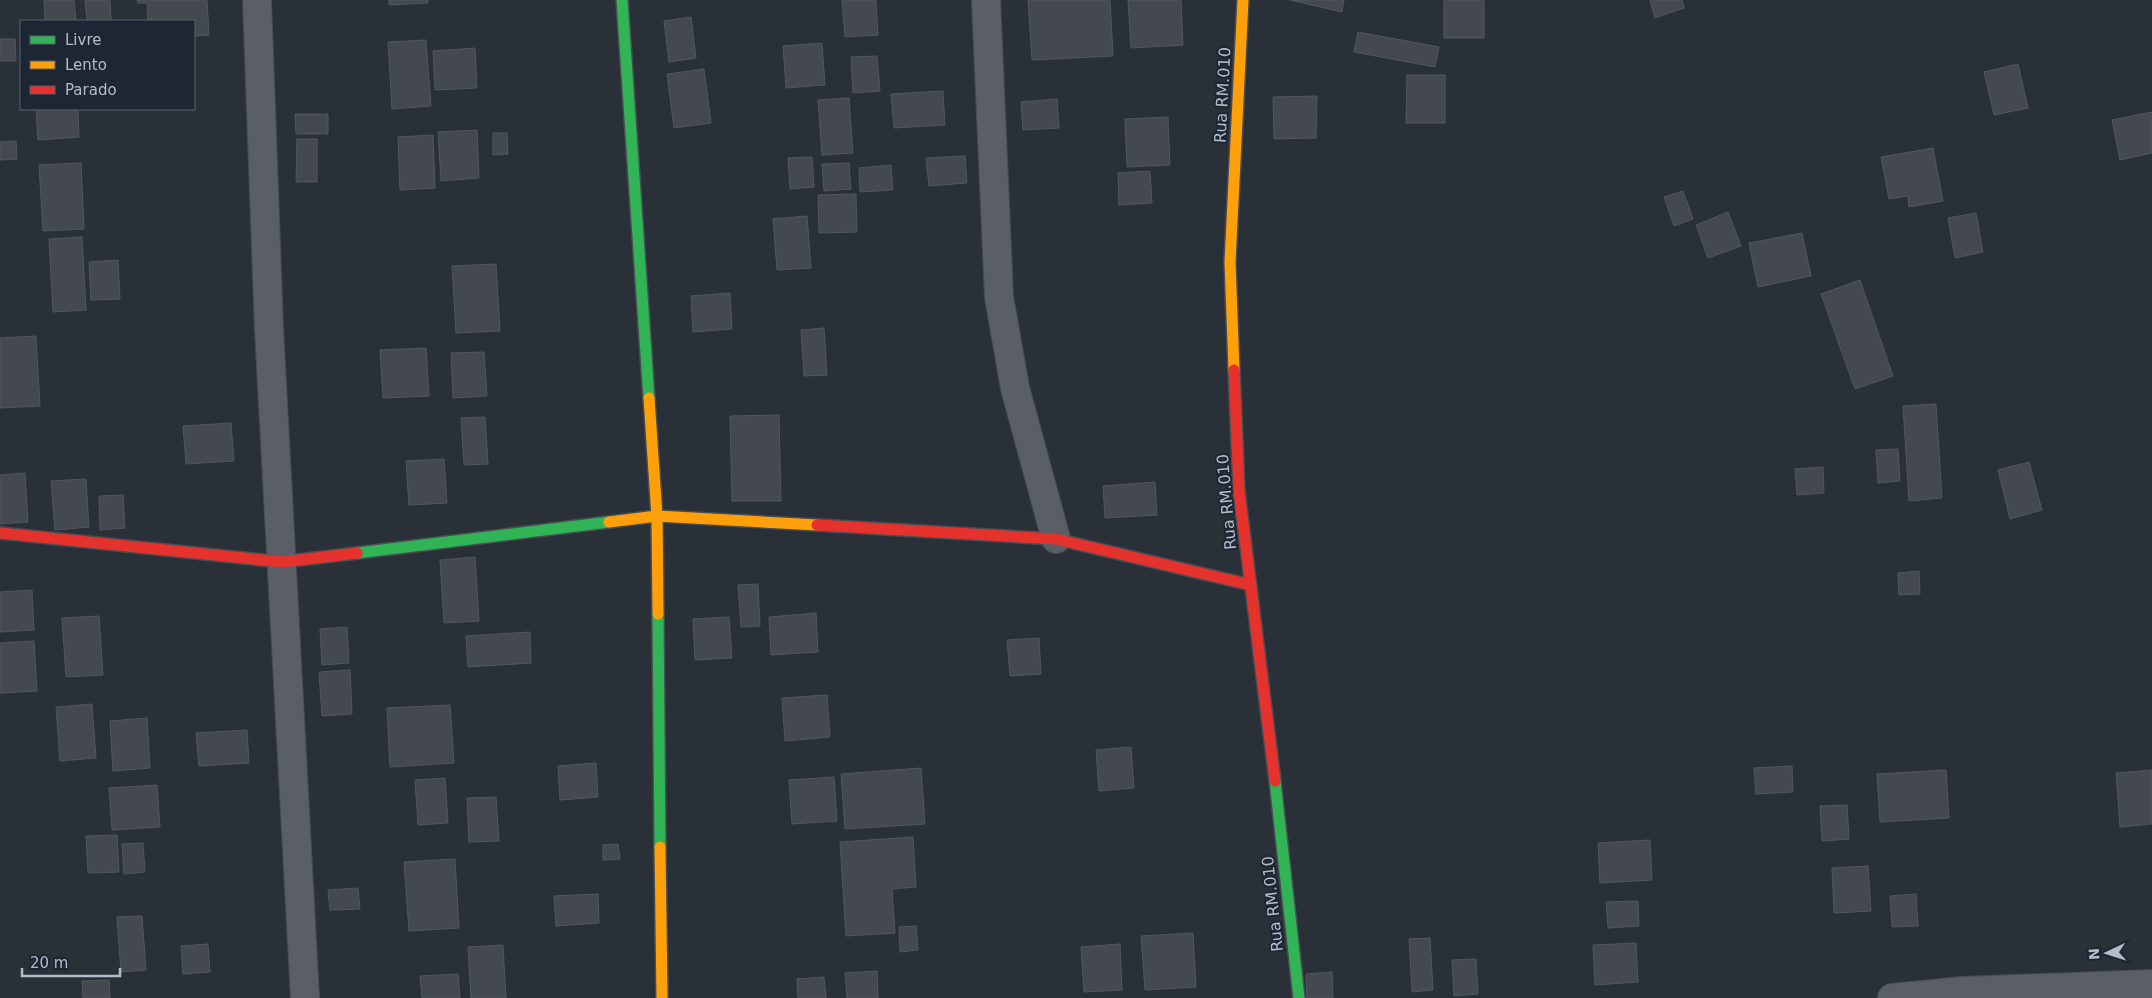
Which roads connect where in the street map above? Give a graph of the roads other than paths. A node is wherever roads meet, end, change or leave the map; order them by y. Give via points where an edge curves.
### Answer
1 (257, 0) edge
2 (622, 0) edge
3 (986, 0) edge
4 (1243, 0) edge
5 (657, 516) junction
6 (0, 533) edge
7 (1056, 539) junction
8 (282, 562) junction
9 (1251, 585) junction
10 (2152, 984) edge
11 (1995, 994) edge
12 (305, 998) edge
13 (662, 998) edge
14 (1299, 998) edge
15 (1892, 998) edge

1 - 8 street via 269,329
2 - 5 street
3 - 7 street via 999,298 1015,388
4 - 9 street, Rua RM.010 via 1230,262 1239,491
5 - 7 street
5 - 8 street
5 - 13 street
6 - 8 street
7 - 9 street
8 - 12 street
9 - 14 street, Rua RM.010
10 - 11 street
11 - 15 street

